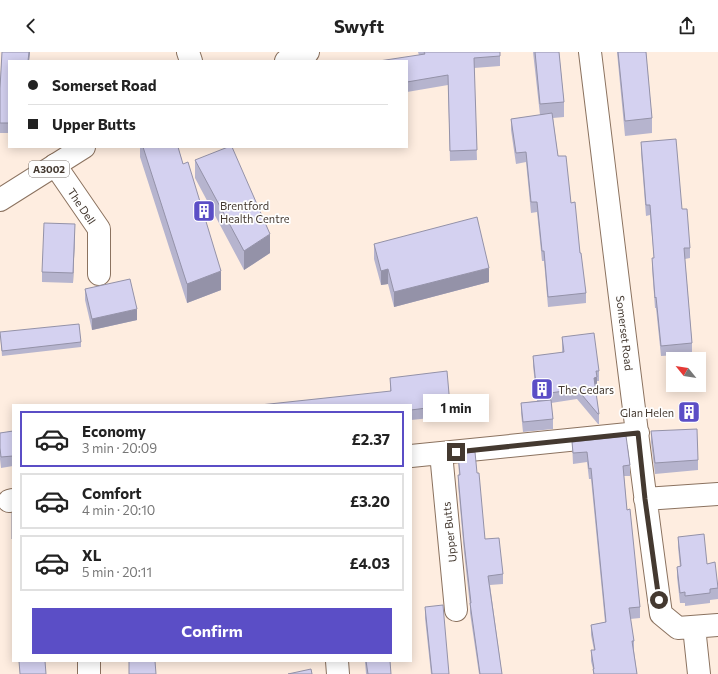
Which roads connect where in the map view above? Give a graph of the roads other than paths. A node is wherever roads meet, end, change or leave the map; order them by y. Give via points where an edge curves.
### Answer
1 (308, 52) edge
2 (590, 52) edge
3 (288, 60) edge
4 (82, 148) edge
5 (55, 165) junction
6 (7, 195) edge
7 (99, 274) dead end
8 (638, 433) junction
9 (441, 453) junction
10 (412, 456) edge
11 (718, 494) edge
12 (645, 499) junction
13 (456, 610) dead end
14 (718, 625) edge
15 (694, 627) junction
16 (89, 662) edge
17 (337, 662) edge
18 (89, 674) edge
19 (338, 674) edge
20 (698, 674) edge

1 - 3 street
2 - 8 street, Somerset Road
4 - 5 street, A3002
5 - 6 street, A3002
5 - 7 street, The Dell via 98,230
8 - 9 street
8 - 12 street, Somerset Road
9 - 10 street
9 - 13 street, Upper Butts
11 - 12 street
12 - 15 street, Somerset Road via 660,614 678,628
14 - 15 street
15 - 20 street
16 - 18 street
17 - 19 street

